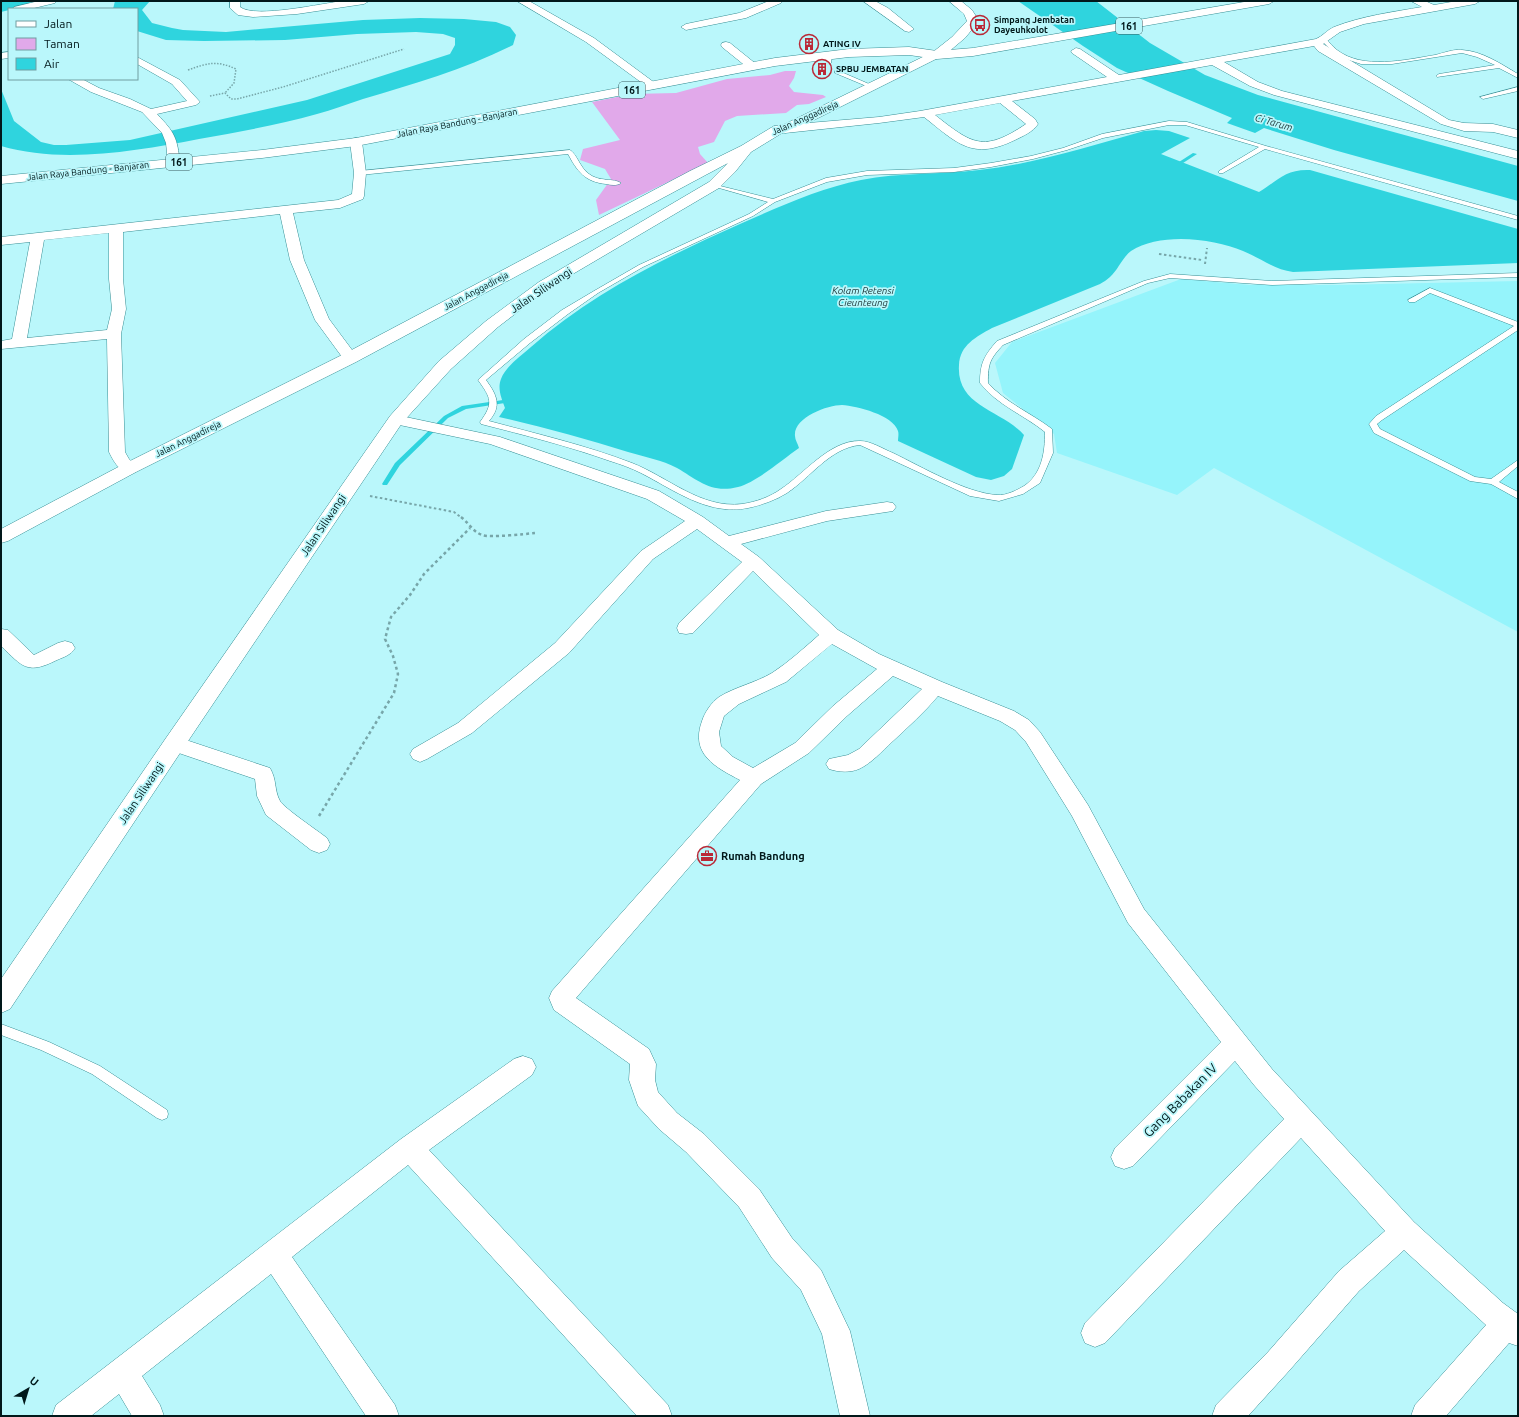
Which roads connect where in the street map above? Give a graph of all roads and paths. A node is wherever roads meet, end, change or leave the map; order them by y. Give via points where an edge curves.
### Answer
1 (51, 1) edge
2 (235, 1) edge
3 (364, 1) edge
4 (522, 1) edge
5 (777, 1) edge
6 (868, 1) edge
7 (954, 1) edge
8 (1218, 1) edge
9 (1269, 1) edge
10 (1416, 1) edge
11 (1475, 1) edge
12 (22, 8) edge
13 (1433, 8) junction
14 (686, 27) dead end
15 (909, 29) dead end
16 (1321, 41) junction
17 (726, 45) dead end
18 (950, 46) junction
19 (404, 50) dead end
20 (910, 51) junction
21 (1076, 51) dead end
22 (937, 55) junction
23 (138, 61) edge
24 (1208, 62) junction
25 (752, 66) junction
26 (1499, 66) junction
27 (837, 72) dead end
28 (1439, 76) dead end
29 (1518, 76) edge
30 (167, 77) junction
31 (1116, 78) junction
32 (76, 80) edge
33 (653, 86) junction
34 (873, 86) junction
35 (1518, 89) edge
36 (225, 93) junction
37 (1483, 97) dead end
38 (1002, 99) junction
39 (192, 100) junction
40 (148, 113) junction
41 (926, 113) junction
42 (785, 129) junction
43 (1518, 134) edge
44 (356, 142) junction
45 (1264, 147) junction
46 (746, 149) junction
47 (1518, 155) edge
48 (174, 162) junction
49 (1221, 172) dead end
50 (360, 173) junction
51 (1, 180) edge
52 (618, 183) dead end
53 (714, 185) junction
54 (773, 201) junction
55 (286, 210) junction
56 (1518, 218) edge
57 (116, 229) junction
58 (38, 237) junction
59 (1, 241) edge
60 (1518, 275) edge
61 (1412, 300) dead end
62 (1518, 326) edge
63 (114, 334) junction
64 (19, 343) junction
65 (1, 345) edge
66 (350, 358) junction
67 (396, 420) junction
68 (1518, 462) edge
69 (130, 468) junction
70 (1493, 482) junction
71 (346, 492) junction
72 (1518, 496) edge
73 (887, 507) dead end
74 (697, 520) junction
75 (470, 528) junction
76 (535, 533) dead end
77 (1, 537) edge
78 (726, 542) junction
79 (753, 561) junction
80 (686, 628) dead end
81 (1, 635) edge
82 (831, 635) junction
83 (64, 648) dead end
84 (890, 668) junction
85 (935, 687) junction
86 (174, 744) junction
87 (420, 754) dead end
88 (836, 764) dead end
89 (754, 778) junction
90 (313, 840) joint
91 (1, 1001) edge
92 (1, 1029) edge
93 (1236, 1043) junction
94 (523, 1067) dead end
95 (162, 1114) dead end
96 (1302, 1120) junction
97 (410, 1148) junction
98 (1124, 1157) dead end
99 (1404, 1232) junction
100 (274, 1255) junction
101 (1512, 1328) edge
102 (1095, 1334) dead end
103 (123, 1373) junction
104 (67, 1416) edge
105 (149, 1416) edge
106 (384, 1416) edge
107 (657, 1416) edge
108 (855, 1416) edge
109 (1227, 1416) edge
110 (1426, 1416) edge

1 - 12 street
2 - 3 street via 235,8 242,13 253,14
4 - 33 street via 590,40
5 - 14 street via 742,16
6 - 15 street
7 - 18 main road, Jalan Anggadireja via 972,16 973,21
8 - 18 main road, Jalan Raya Bandung - Banjaran / 161
9 - 22 main road, Jalan Raya Bandung - Banjaran / 161 via 973,52
10 - 13 street
11 - 13 street
13 - 16 street via 1353,24 1329,33
16 - 24 street
16 - 26 lane via 1340,54 1370,64 1390,64 1460,51 1471,53
16 - 43 street via 1318,45 1322,49 1445,122
17 - 25 street
18 - 20 main road, Jalan Raya Bandung - Banjaran / 161
18 - 22 main road, Jalan Anggadireja
19 - 36 path via 283,88 237,99 231,99
20 - 22 main road, Jalan Raya Bandung - Banjaran / 161
20 - 25 main road, Jalan Raya Bandung - Banjaran / 161
21 - 31 street
22 - 34 main road, Jalan Anggadireja
23 - 30 street
24 - 31 street
24 - 47 street via 1278,93
25 - 33 main road, Jalan Raya Bandung - Banjaran / 161
26 - 28 lane
26 - 29 lane
27 - 34 lane
30 - 36 path via 211,63 224,63 236,70 234,83
30 - 39 street via 176,82
31 - 38 street
32 - 40 street via 142,108
33 - 44 main road, Jalan Raya Bandung - Banjaran / 161
34 - 42 main road, Jalan Anggadireja
35 - 37 lane
36 - 39 path
38 - 41 street
38 - 41 street via 1032,124 1012,139 995,143 980,145 964,142
39 - 40 street via 194,103
40 - 48 street via 167,132 172,144
41 - 42 street
42 - 46 main road, Jalan Anggadireja via 779,129
44 - 48 main road, Jalan Raya Bandung - Banjaran / 161
44 - 50 street
45 - 49 lane
45 - 54 lane via 1185,123 1169,123 1102,136 1031,158 991,165 954,170 867,173 826,180
45 - 56 lane
46 - 53 main road, Jalan Siliwangi
46 - 66 main road, Jalan Anggadireja
48 - 51 main road, Jalan Raya Bandung - Banjaran / 161
50 - 52 lane via 570,152 583,174 606,183
50 - 55 street via 358,196 351,200 340,204
53 - 54 lane
53 - 67 main road, Jalan Siliwangi via 544,285 497,320 445,365
54 - 60 lane via 751,215 641,266 565,312 527,341 482,380 493,394 494,406 484,422 630,465 711,505 735,507 762,502 784,491 832,453 846,445 860,443 974,494 999,498 1020,492 1037,481 1049,453 1049,431 1007,404 984,383 988,356 1000,344 1029,330 1146,282 1170,276 1272,283
55 - 57 street
55 - 66 street via 296,260 322,320
57 - 58 street
57 - 63 street via 119,309
58 - 59 street
58 - 64 street
61 - 62 lane via 1430,290
62 - 70 lane via 1378,418 1373,424 1377,431 1473,479
63 - 64 street
63 - 69 street via 117,452 122,462
64 - 65 street
66 - 69 main road, Jalan Anggadireja
67 - 71 main road, Jalan Siliwangi
67 - 74 street via 494,440 647,492
68 - 70 lane
69 - 77 main road, Jalan Anggadireja
70 - 72 lane
71 - 75 path via 454,512 466,521
71 - 86 main road, Jalan Siliwangi
73 - 78 street via 826,516
74 - 78 street
74 - 87 street via 647,555 562,648 465,728
75 - 76 path via 483,536
75 - 90 path via 424,574 391,617 385,639 398,674 394,693
78 - 79 street
79 - 80 street
79 - 82 street
81 - 83 street via 33,662
82 - 84 street
82 - 89 street via 772,682 731,699 716,710 707,731 709,747 721,761
84 - 85 street
84 - 89 street via 840,710 802,748
85 - 88 street via 866,754 852,763
85 - 93 street via 1008,716 1022,725 1033,737 1080,811 1136,916
86 - 90 street via 266,776 269,802 274,809
86 - 91 main road, Jalan Siliwangi
89 - 108 street via 561,998 563,1003 640,1057 647,1098 748,1198 782,1248 799,1264 836,1331
92 - 95 lane via 96,1070
93 - 96 street via 1275,1092
93 - 98 street, Gang Babakan IV
94 - 97 street
96 - 99 street
96 - 102 street
97 - 100 street
97 - 107 street
99 - 101 street
99 - 109 street via 1349,1281
100 - 103 street
100 - 106 street
101 - 110 street
103 - 104 street
103 - 105 street

